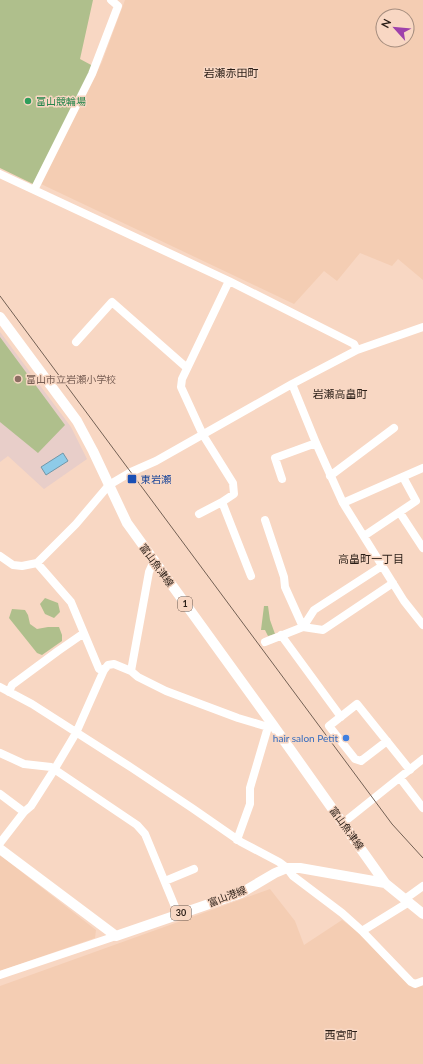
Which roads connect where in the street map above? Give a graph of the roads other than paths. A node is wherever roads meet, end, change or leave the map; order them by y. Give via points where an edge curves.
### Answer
1 (111, 0) edge
2 (0, 174) edge
3 (34, 190) junction
4 (229, 281) junction
5 (0, 317) edge
6 (423, 327) edge
7 (76, 342) dead end
8 (357, 350) junction
9 (187, 368) junction
10 (292, 384) junction
11 (394, 428) dead end
12 (203, 435) junction
13 (316, 443) junction
14 (422, 470) edge
15 (330, 476) junction
16 (403, 477) junction
17 (282, 479) dead end
18 (109, 485) junction
19 (222, 502) junction
20 (343, 503) junction
21 (400, 513) junction
22 (199, 514) dead end
23 (265, 520) dead end
24 (364, 536) junction
25 (422, 544) edge
26 (0, 556) edge
27 (154, 561) junction
28 (37, 562) junction
29 (382, 566) junction
30 (251, 576) dead end
31 (393, 583) junction
32 (423, 625) edge
33 (303, 627) junction
34 (84, 633) junction
35 (281, 635) junction
36 (265, 642) dead end
37 (104, 670) junction
38 (131, 672) junction
39 (0, 687) edge
40 (9, 692) junction
41 (341, 717) junction
42 (270, 726) junction
43 (76, 733) junction
44 (387, 741) junction
45 (0, 753) edge
46 (423, 759) edge
47 (54, 770) junction
48 (410, 770) junction
49 (400, 778) junction
50 (0, 794) edge
51 (423, 808) edge
52 (24, 812) junction
53 (343, 823) junction
54 (237, 840) junction
55 (0, 842) edge
56 (0, 849) edge
57 (287, 868) junction
58 (194, 869) dead end
59 (165, 881) junction
60 (385, 883) junction
61 (423, 886) edge
62 (407, 901) junction
63 (178, 914) junction
64 (423, 914) edge
65 (362, 931) junction
66 (116, 936) junction
67 (0, 975) edge
68 (423, 981) edge

1 - 3 street via 118,6 97,62
2 - 3 street
3 - 4 street
4 - 8 street via 354,344
4 - 9 street
5 - 18 main road, 富山魚津線 / 1 via 77,421
6 - 8 street
7 - 9 street via 112,302
8 - 10 street
9 - 12 street via 181,387
10 - 12 street
10 - 13 street
11 - 15 street
12 - 18 street
12 - 19 street via 232,483 234,494
13 - 15 street
13 - 17 street via 275,458
14 - 16 street
15 - 20 street
16 - 20 street
16 - 21 street via 416,501
18 - 27 main road, 富山魚津線 / 1 via 127,524
18 - 28 street via 76,524
19 - 22 street
19 - 30 street
20 - 24 street
21 - 24 street
21 - 25 street
23 - 33 street via 284,576 285,587
24 - 29 street
26 - 28 street via 13,565 22,566
27 - 38 street via 149,572
27 - 42 main road, 富山魚津線 / 1
28 - 34 street via 71,602
29 - 31 street
29 - 33 street via 314,610
31 - 32 street
31 - 33 street via 323,630
33 - 35 street
34 - 37 street via 99,668
34 - 40 street via 12,684
35 - 36 street
35 - 41 street
37 - 38 street via 108,665 114,664
37 - 43 street
38 - 42 street via 166,691 238,718
39 - 40 street
40 - 43 street
41 - 44 street via 357,704
41 - 44 street via 329,726 355,759 361,761
42 - 53 main road, 富山魚津線 / 1
42 - 54 street via 250,788 250,804
43 - 47 street
43 - 54 street
44 - 48 street
45 - 47 street via 24,764 50,767
46 - 48 street
47 - 52 street via 31,806
47 - 59 street via 137,825 145,834
48 - 49 street
49 - 51 street
49 - 53 street
50 - 52 street
52 - 55 street
53 - 60 main road, 富山魚津線 / 1
54 - 57 street
56 - 66 main road
57 - 60 main road, 富山港線 / 30
57 - 63 main road, 富山港線 / 30 via 241,892
57 - 65 street via 293,876
58 - 59 street
59 - 63 street
60 - 62 main road, 1
61 - 62 street
62 - 64 main road, 1
62 - 65 street
63 - 66 main road, 富山港線 / 30
65 - 68 street via 411,982 415,984
66 - 67 street

